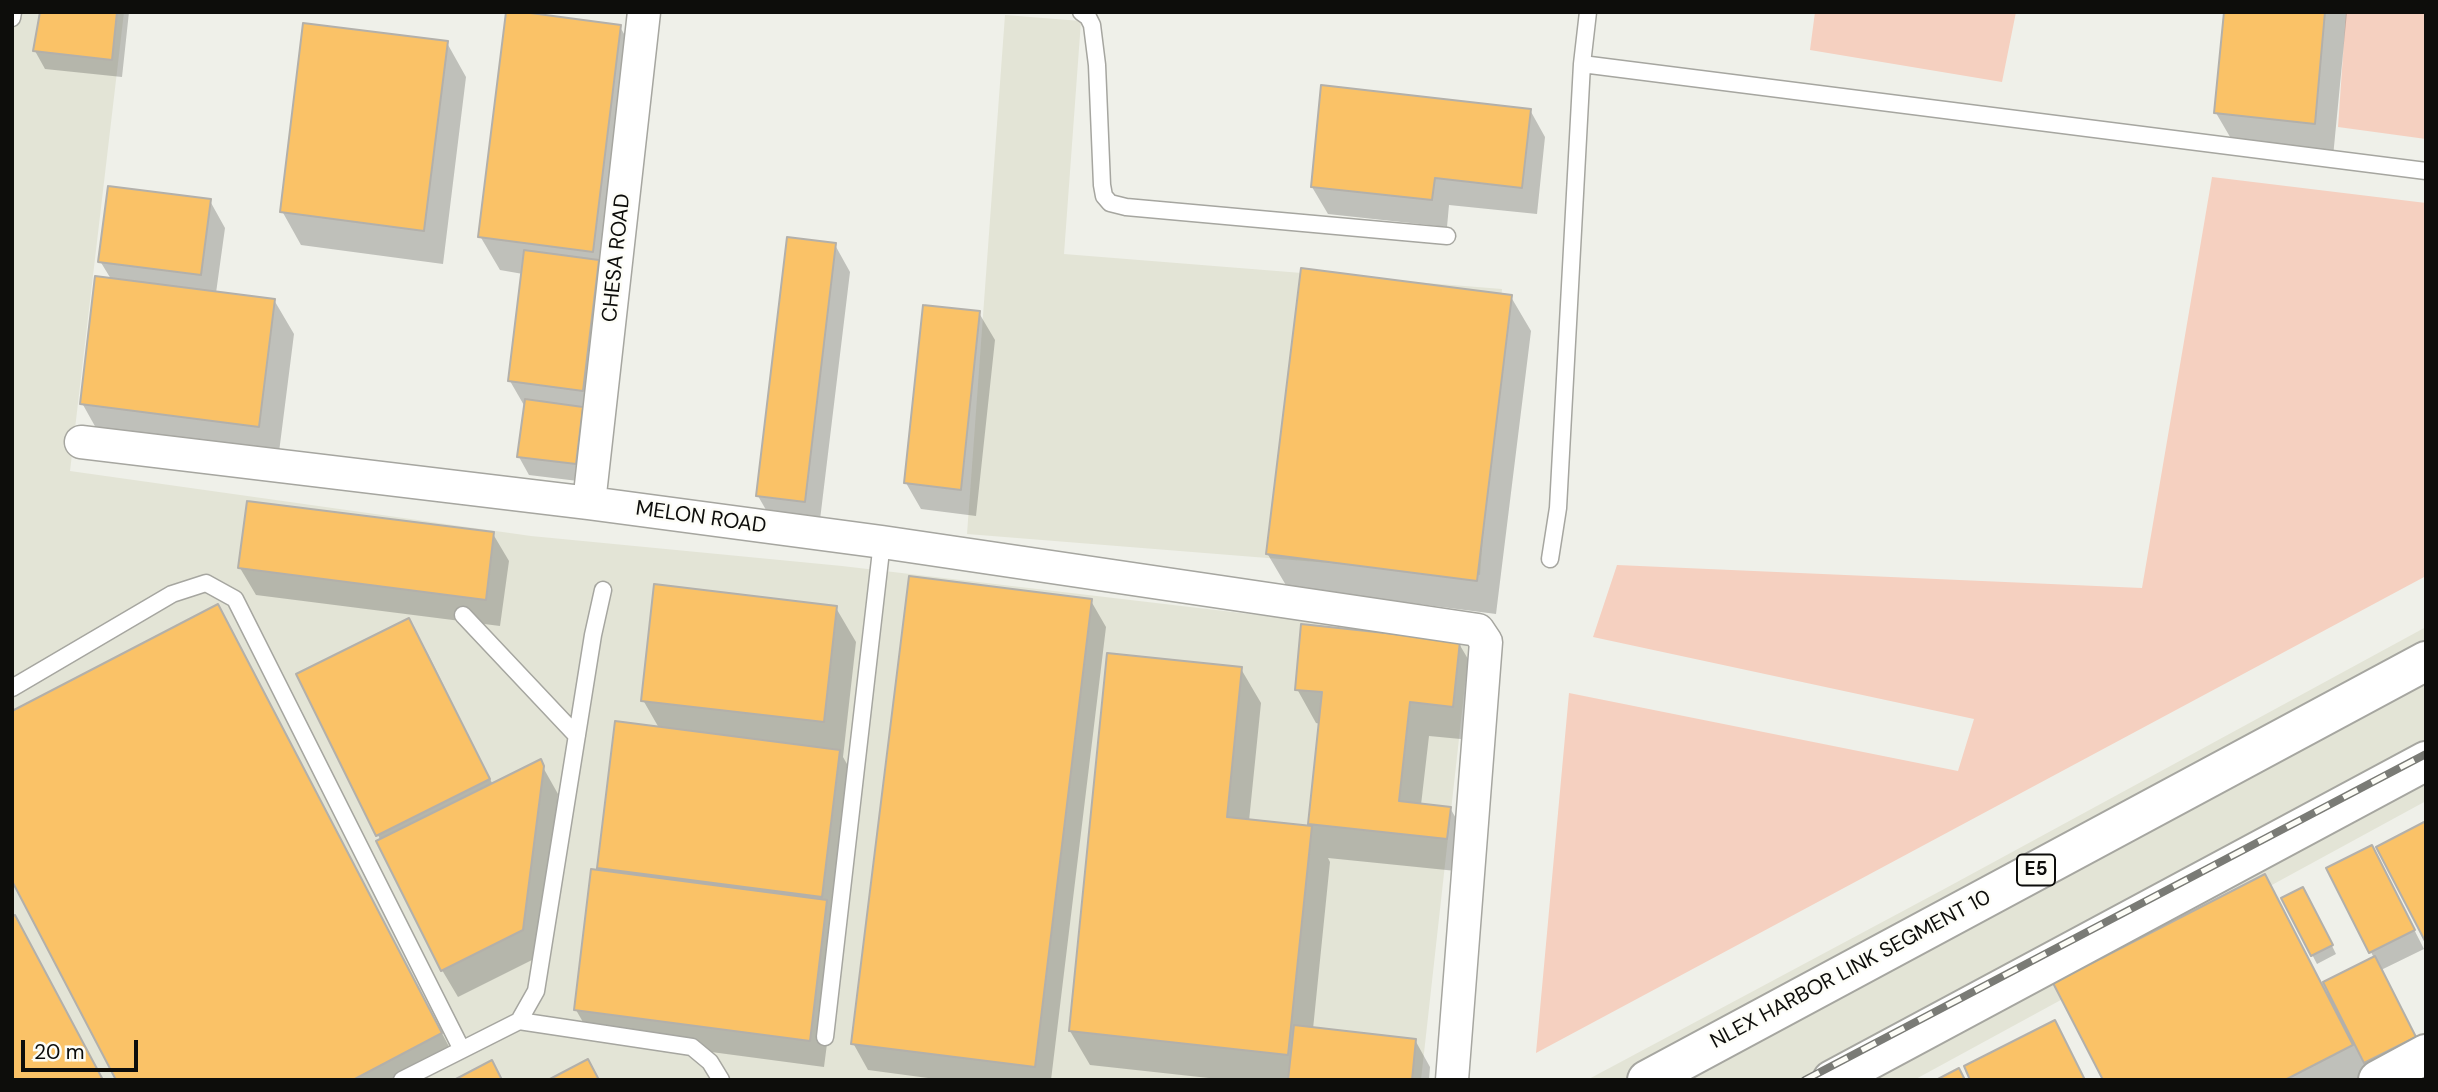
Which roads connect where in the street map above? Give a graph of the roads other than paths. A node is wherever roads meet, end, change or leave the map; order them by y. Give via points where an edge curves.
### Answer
1 (13, 12) edge
2 (644, 12) edge
3 (1081, 12) edge
4 (1588, 12) edge
5 (12, 18) edge
6 (1581, 64) junction
7 (2426, 171) edge
8 (1447, 236) dead end
9 (81, 442) dead end
10 (589, 503) junction
11 (882, 542) junction
12 (1550, 559) dead end
13 (603, 590) dead end
14 (463, 615) dead end
15 (2426, 661) edge
16 (12, 688) edge
17 (577, 736) junction
18 (2426, 761) edge
19 (519, 1021) junction
20 (825, 1037) dead end
21 (461, 1048) junction
22 (2426, 1054) edge
23 (402, 1080) edge
24 (721, 1080) edge
25 (1452, 1080) edge
26 (1647, 1080) edge
27 (1832, 1080) edge
28 (2378, 1080) edge

1 - 5 lane
2 - 10 street, CHESA ROAD
3 - 8 lane via 1092,26 1102,185 1110,203
4 - 6 lane
6 - 7 lane
6 - 12 lane via 1558,508
9 - 10 street, MELON ROAD
10 - 11 street, MELON ROAD
11 - 20 lane
11 - 25 street, MELON ROAD via 1478,630 1486,642
13 - 17 lane
14 - 17 lane
15 - 26 main road, NLEX HARBOR LINK SEGMENT 10 / E5
16 - 21 lane via 173,594 206,583 235,599
17 - 19 lane via 536,991
18 - 27 main road
19 - 21 lane
19 - 24 lane via 692,1047 710,1062
21 - 23 lane
22 - 28 main road

